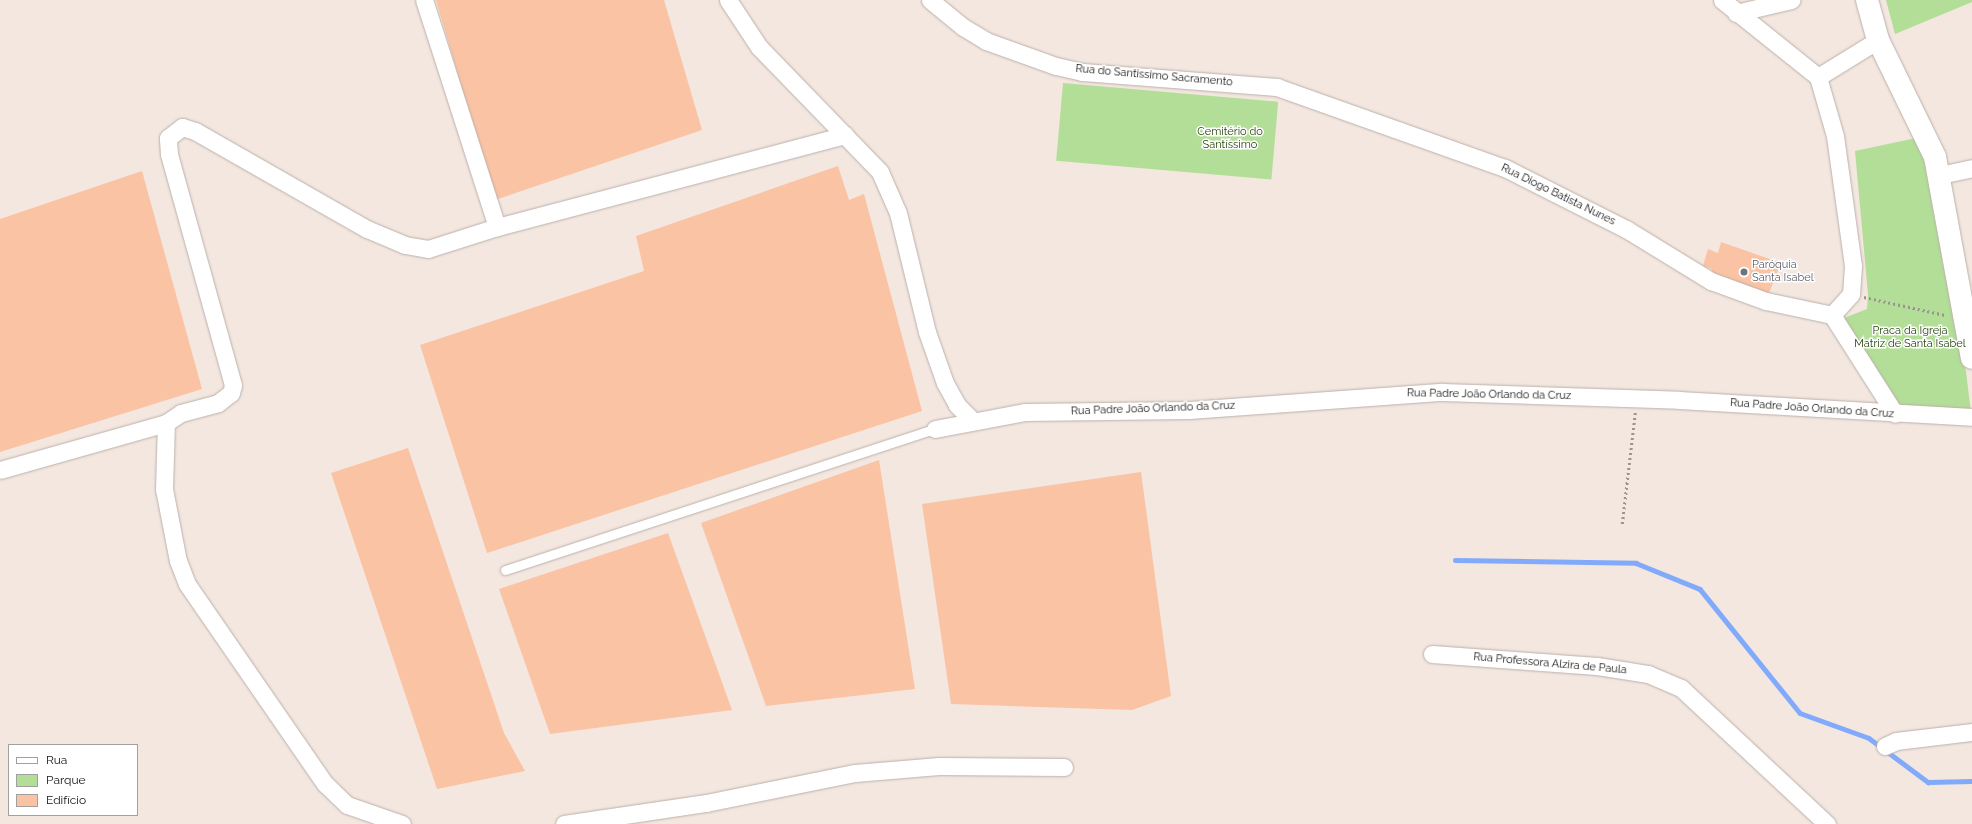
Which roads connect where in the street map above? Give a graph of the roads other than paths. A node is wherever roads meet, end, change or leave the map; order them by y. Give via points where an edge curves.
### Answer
1 (424, 0) edge
2 (728, 0) edge
3 (930, 0) edge
4 (1722, 0) edge
5 (1791, 0) edge
6 (1867, 0) edge
7 (1736, 13) junction
8 (1878, 40) junction
9 (1818, 77) junction
10 (1277, 87) joint
11 (845, 135) junction
12 (1972, 168) edge
13 (1940, 175) junction
14 (497, 227) junction
15 (1832, 315) junction
16 (1972, 358) edge
17 (1895, 414) junction
18 (1972, 417) edge
19 (973, 421) junction
20 (166, 423) junction
21 (935, 429) joint
22 (0, 470) edge
23 (505, 570) dead end
24 (1432, 654) dead end
25 (1972, 732) edge
26 (1885, 746) dead end
27 (1064, 766) dead end
28 (402, 824) edge
29 (564, 824) edge
30 (1827, 824) edge

1 - 14 street
2 - 11 street via 759,47
3 - 10 street, Rua do Santissimo Sacramento via 963,28 986,41 1056,66 1082,72
4 - 7 street
5 - 7 street
6 - 8 main road
7 - 9 street
8 - 9 street
8 - 13 main road via 1929,140
9 - 15 street via 1835,136 1853,266 1852,294
10 - 15 street, Rua Diogo Batista Nunes via 1505,168 1626,229 1688,269 1735,291
11 - 14 street
11 - 19 street via 880,172 895,206 935,354 957,405
12 - 13 street
13 - 16 main road
14 - 20 street via 428,249 405,245 367,229 195,131 182,128 173,131 168,138 169,154 233,384 231,393 218,403 181,413
15 - 17 street
17 - 18 street, Rua Padre João Orlando da Cruz
17 - 19 street, Rua Padre João Orlando da Cruz via 1636,399 1442,392 1189,410 1025,412
19 - 21 street, Rua Padre João Orlando da Cruz
20 - 22 street
20 - 28 street via 164,489 176,554 187,584 336,796 347,805
21 - 23 lane
24 - 30 street, Rua Professora Alzira de Paula via 1598,666 1648,674 1681,688
25 - 26 street via 1896,741
27 - 29 street via 939,766 855,773 706,803

